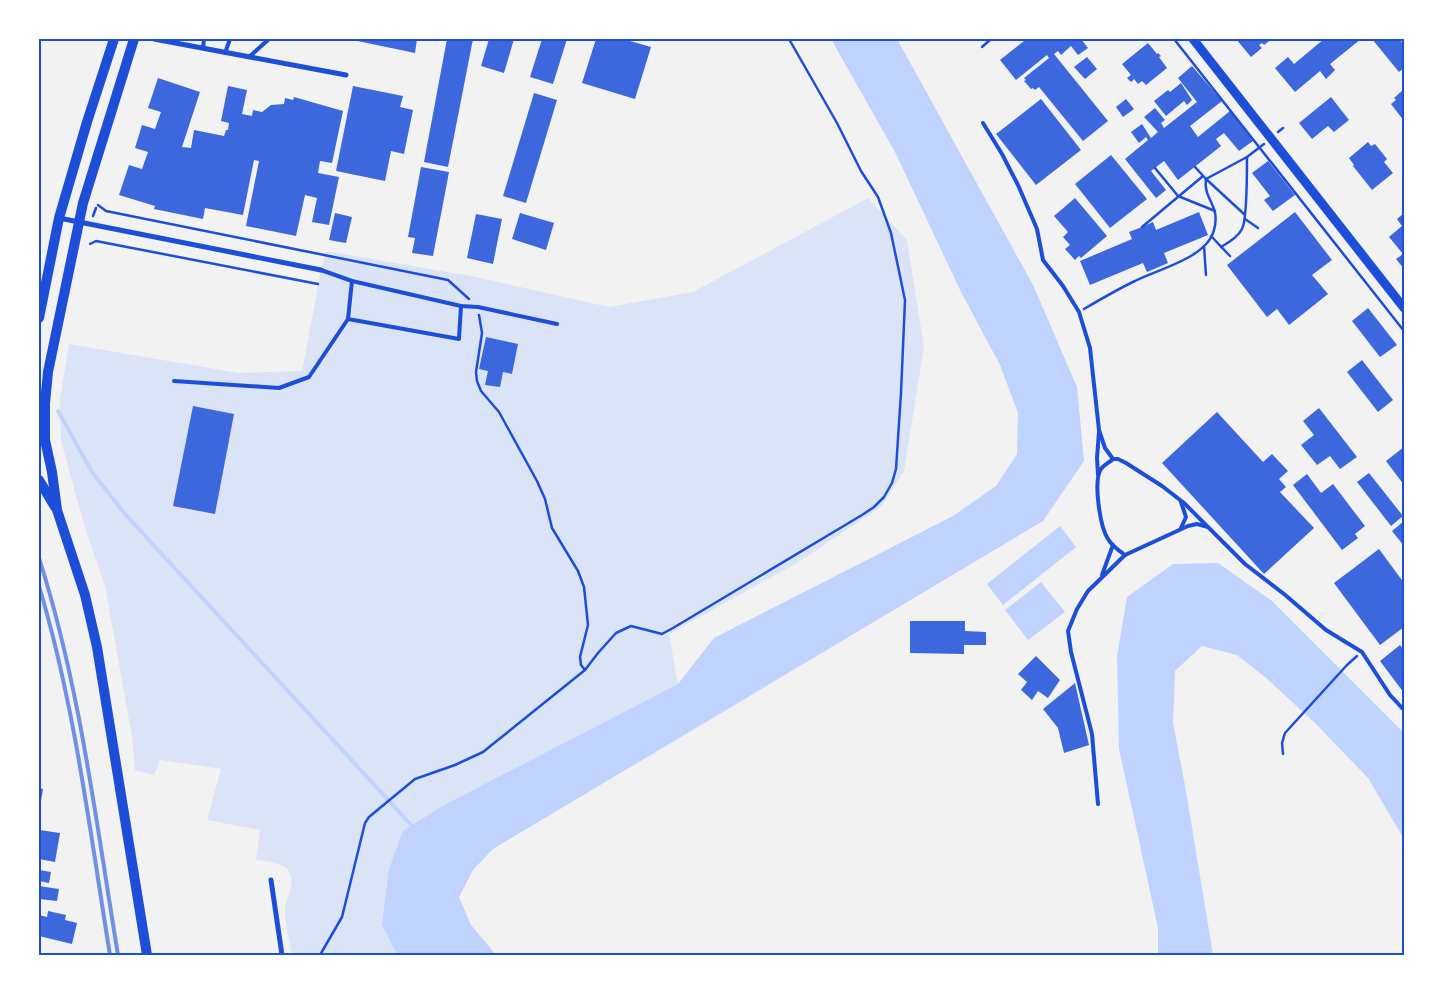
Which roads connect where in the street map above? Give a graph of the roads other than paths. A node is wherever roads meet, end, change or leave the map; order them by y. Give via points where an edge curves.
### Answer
1 (114, 39) edge
2 (134, 39) edge
3 (154, 39) edge
4 (204, 39) edge
5 (230, 39) edge
6 (269, 39) edge
7 (1193, 39) edge
8 (202, 48) junction
9 (225, 53) junction
10 (249, 57) junction
11 (346, 75) dead end
12 (983, 123) dead end
13 (59, 218) junction
14 (78, 222) junction
15 (321, 270) joint
16 (352, 281) junction
17 (461, 306) junction
18 (1404, 308) edge
19 (39, 318) edge
20 (348, 319) junction
21 (557, 324) dead end
22 (174, 381) dead end
23 (42, 426) edge
24 (1099, 430) junction
25 (1113, 459) junction
26 (1098, 477) junction
27 (39, 480) edge
28 (1180, 500) junction
29 (57, 510) junction
30 (1208, 527) junction
31 (1181, 529) junction
32 (1113, 546) junction
33 (1125, 555) junction
34 (1101, 577) junction
35 (1404, 710) edge
36 (1098, 804) dead end
37 (271, 880) dead end
38 (147, 955) edge
39 (282, 955) edge

1 - 13 main road
2 - 14 main road
3 - 8 street
4 - 8 lane
5 - 9 lane
6 - 10 lane
7 - 18 street
8 - 9 street
9 - 10 street
10 - 11 street
12 - 24 lane via 1018,185 1037,229 1043,260 1079,312 1090,348
13 - 14 street
13 - 19 main road
14 - 15 street
14 - 23 main road via 48,372
15 - 16 lane
16 - 17 lane
16 - 20 lane
17 - 20 lane via 459,339
17 - 21 lane
20 - 22 lane via 309,377 279,388
23 - 29 main road
24 - 25 lane
24 - 26 lane
25 - 26 lane via 1102,468
25 - 28 lane via 1126,463
26 - 32 lane via 1103,530
27 - 29 main road
28 - 30 lane
28 - 31 lane via 1186,518
29 - 38 main road via 86,595 96,639
30 - 31 lane via 1197,524
30 - 35 lane via 1245,564 1311,618 1362,652 1390,695
31 - 33 lane
32 - 33 lane
32 - 34 lane
33 - 34 lane
34 - 36 lane via 1088,591 1068,630 1092,734
37 - 39 street

